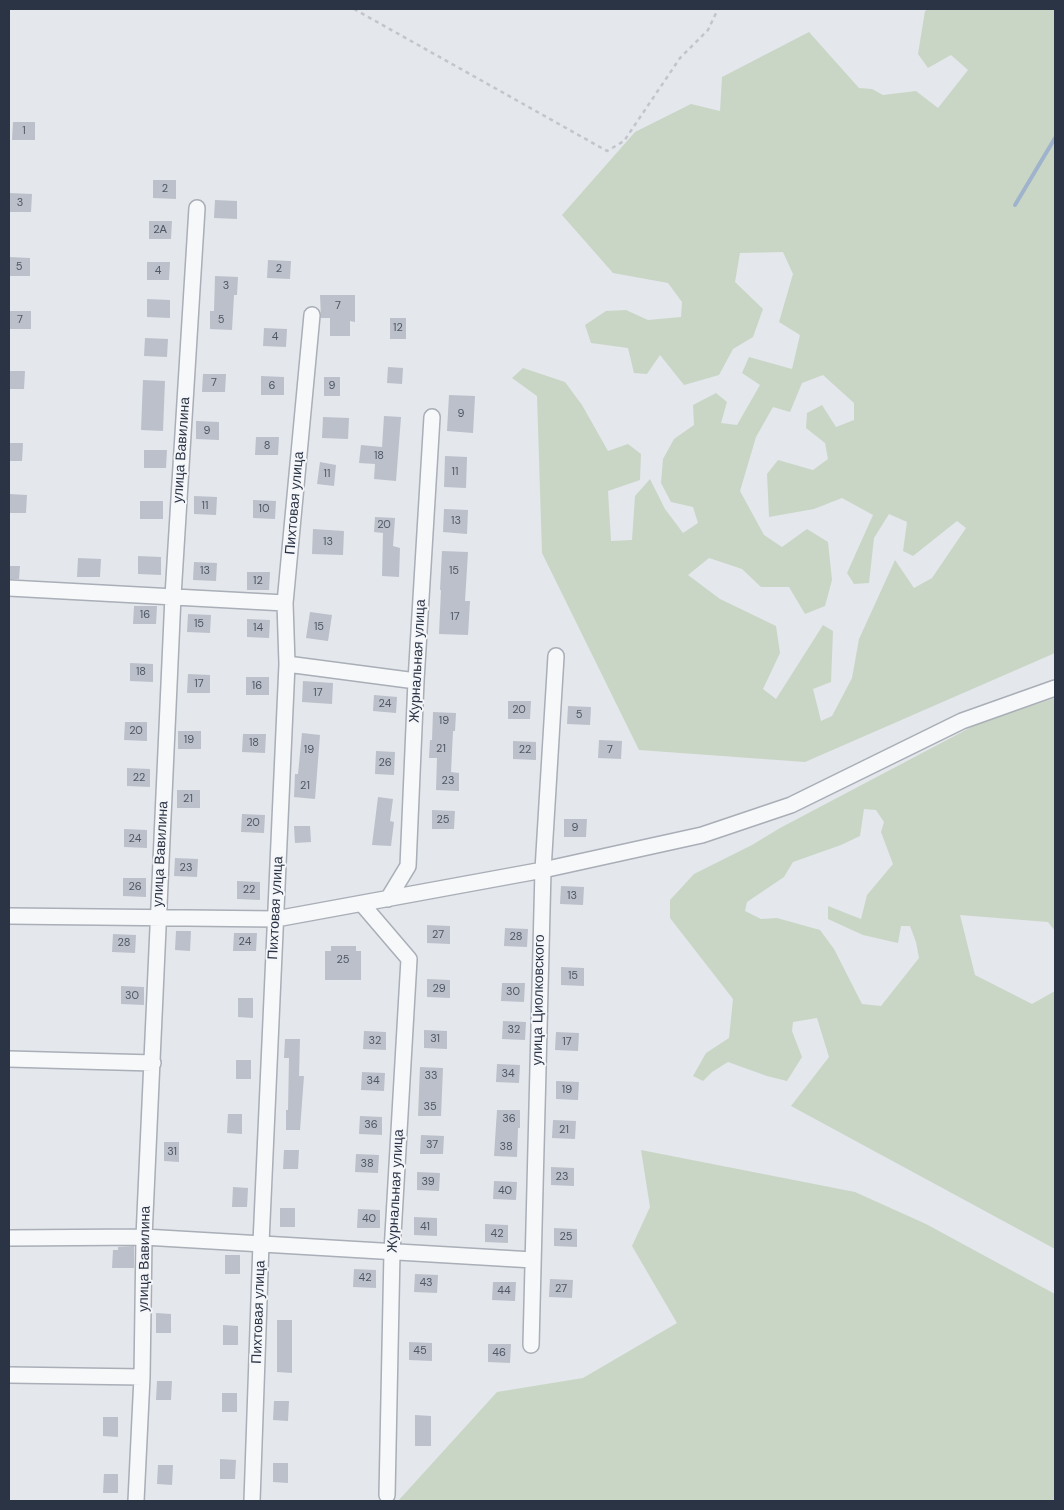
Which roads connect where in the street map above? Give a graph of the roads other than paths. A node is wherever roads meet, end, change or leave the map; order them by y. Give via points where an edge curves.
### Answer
1 (197, 208) dead end
2 (312, 315) dead end
3 (432, 416) dead end
4 (9, 588) edge
5 (173, 596) junction
6 (285, 603) junction
7 (556, 656) dead end
8 (287, 664) junction
9 (416, 681) junction
10 (1055, 688) edge
11 (543, 870) junction
12 (388, 899) junction
13 (362, 904) junction
14 (9, 916) edge
15 (158, 918) junction
16 (276, 919) junction
17 (9, 1059) edge
18 (153, 1063) junction
19 (144, 1237) junction
20 (9, 1238) edge
21 (261, 1243) junction
22 (392, 1252) junction
23 (533, 1260) junction
24 (531, 1345) dead end
25 (9, 1375) edge
26 (142, 1377) junction
27 (387, 1495) dead end
28 (136, 1501) edge
29 (252, 1501) edge

1 - 5 street, улица Вавилина
2 - 6 street, Пихтовая улица
3 - 9 street, Журнальная улица
4 - 5 street
5 - 6 street
5 - 15 street, улица Вавилина
6 - 8 street, Пихтовая улица
7 - 11 street, улица Циолковского
8 - 9 street
8 - 16 street, Пихтовая улица
9 - 12 street, Журнальная улица via 408,866
10 - 11 street via 962,721 791,805 702,835
11 - 12 street
11 - 23 street, улица Циолковского
12 - 13 street
13 - 16 street
13 - 22 street, Журнальная улица via 409,959
14 - 15 street
15 - 16 street
15 - 18 street, улица Вавилина
16 - 21 street, Пихтовая улица
17 - 18 street
18 - 19 street, улица Вавилина
19 - 20 street
19 - 21 street
19 - 26 street, улица Вавилина
21 - 22 street
21 - 29 street, Пихтовая улица
22 - 23 street
22 - 27 street, Журнальная улица
23 - 24 street, улица Циолковского
25 - 26 street
26 - 28 street, улица Вавилина

